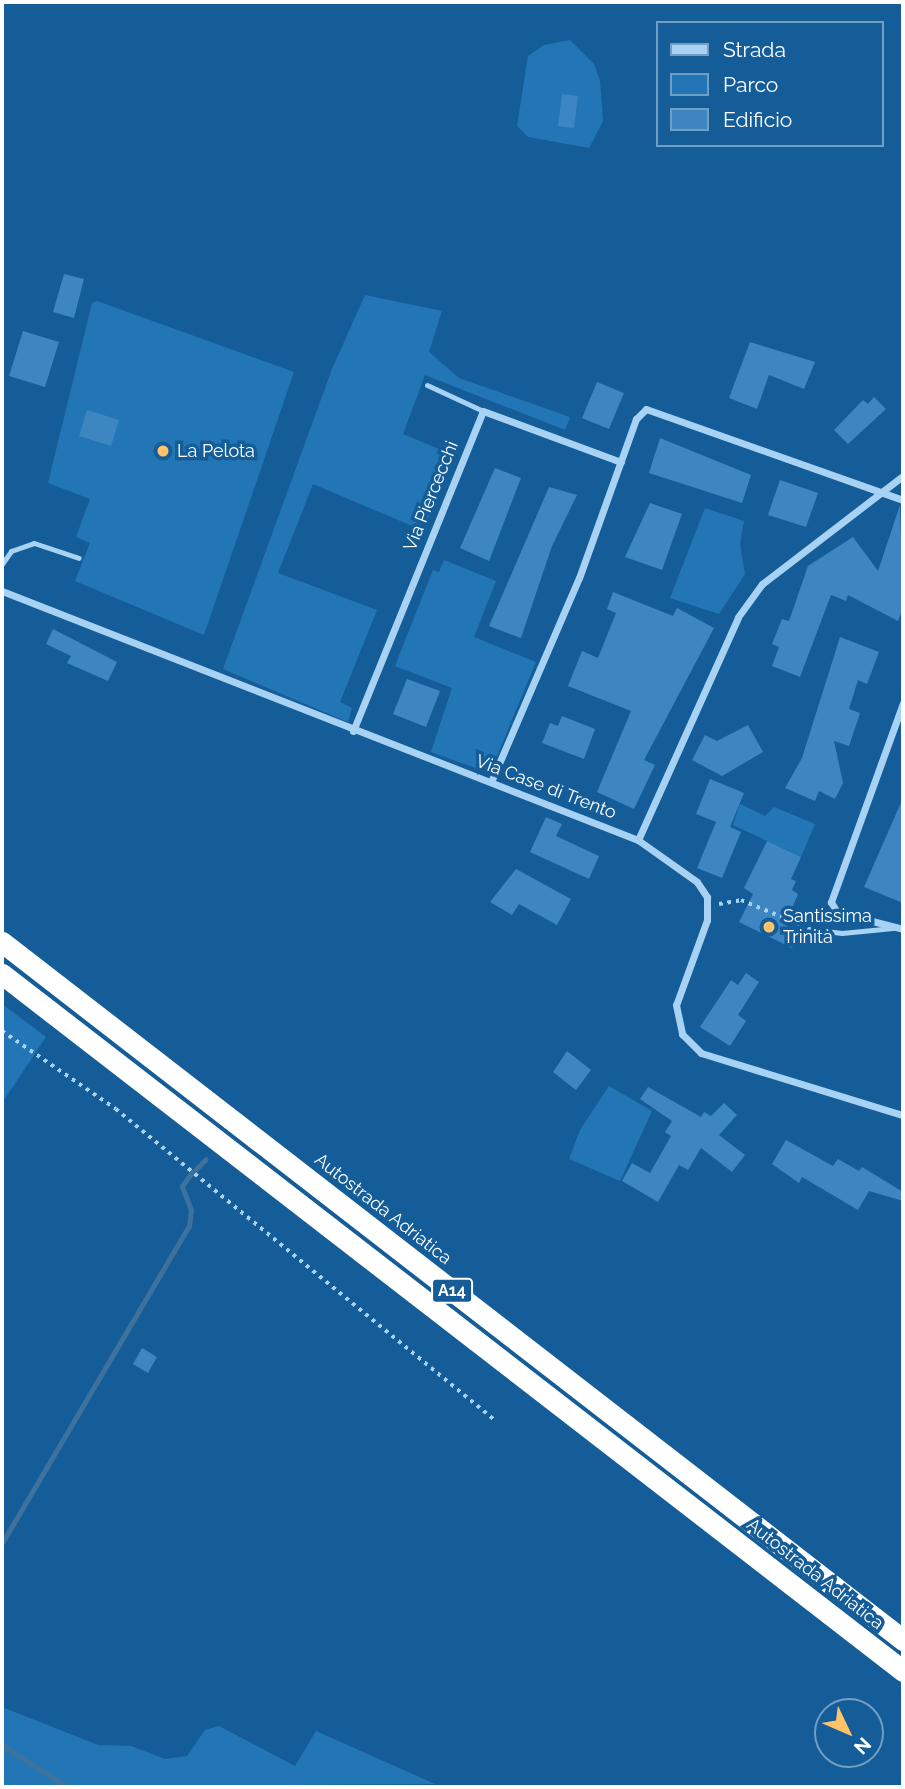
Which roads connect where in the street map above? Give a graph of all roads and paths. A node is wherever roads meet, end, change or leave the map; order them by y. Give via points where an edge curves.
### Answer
1 (427, 385) dead end
2 (483, 411) junction
3 (621, 462) junction
4 (903, 476) edge
5 (880, 491) junction
6 (903, 500) edge
7 (79, 558) dead end
8 (2, 564) edge
9 (2, 591) edge
10 (903, 703) edge
11 (353, 731) junction
12 (491, 782) junction
13 (638, 840) junction
14 (709, 905) junction
15 (809, 929) joint
16 (900, 929) edge
17 (2, 942) edge
18 (2, 974) edge
19 (2, 1031) edge
20 (903, 1115) edge
21 (494, 1420) dead end
22 (903, 1640) edge
23 (903, 1671) edge

1 - 2 lane
2 - 3 street
2 - 11 street, Via Piercecchi
3 - 5 street via 636,419 646,409 656,410
3 - 12 street via 579,578
4 - 5 street
5 - 6 street
5 - 13 street via 762,584 738,617
7 - 8 lane via 34,543 11,551
9 - 11 street, Via Case di Trento
10 - 16 street via 831,902 836,912
11 - 12 street, Via Case di Trento
12 - 13 street, Via Case di Trento
13 - 14 street, Via Case di Trento via 697,882
14 - 15 path via 741,900
14 - 20 street via 676,1005 682,1034 701,1053
15 - 16 lane via 842,933
17 - 22 highway, Autostrada Adriatica / A14
18 - 23 highway, Autostrada Adriatica / A14
19 - 21 path via 116,1109

